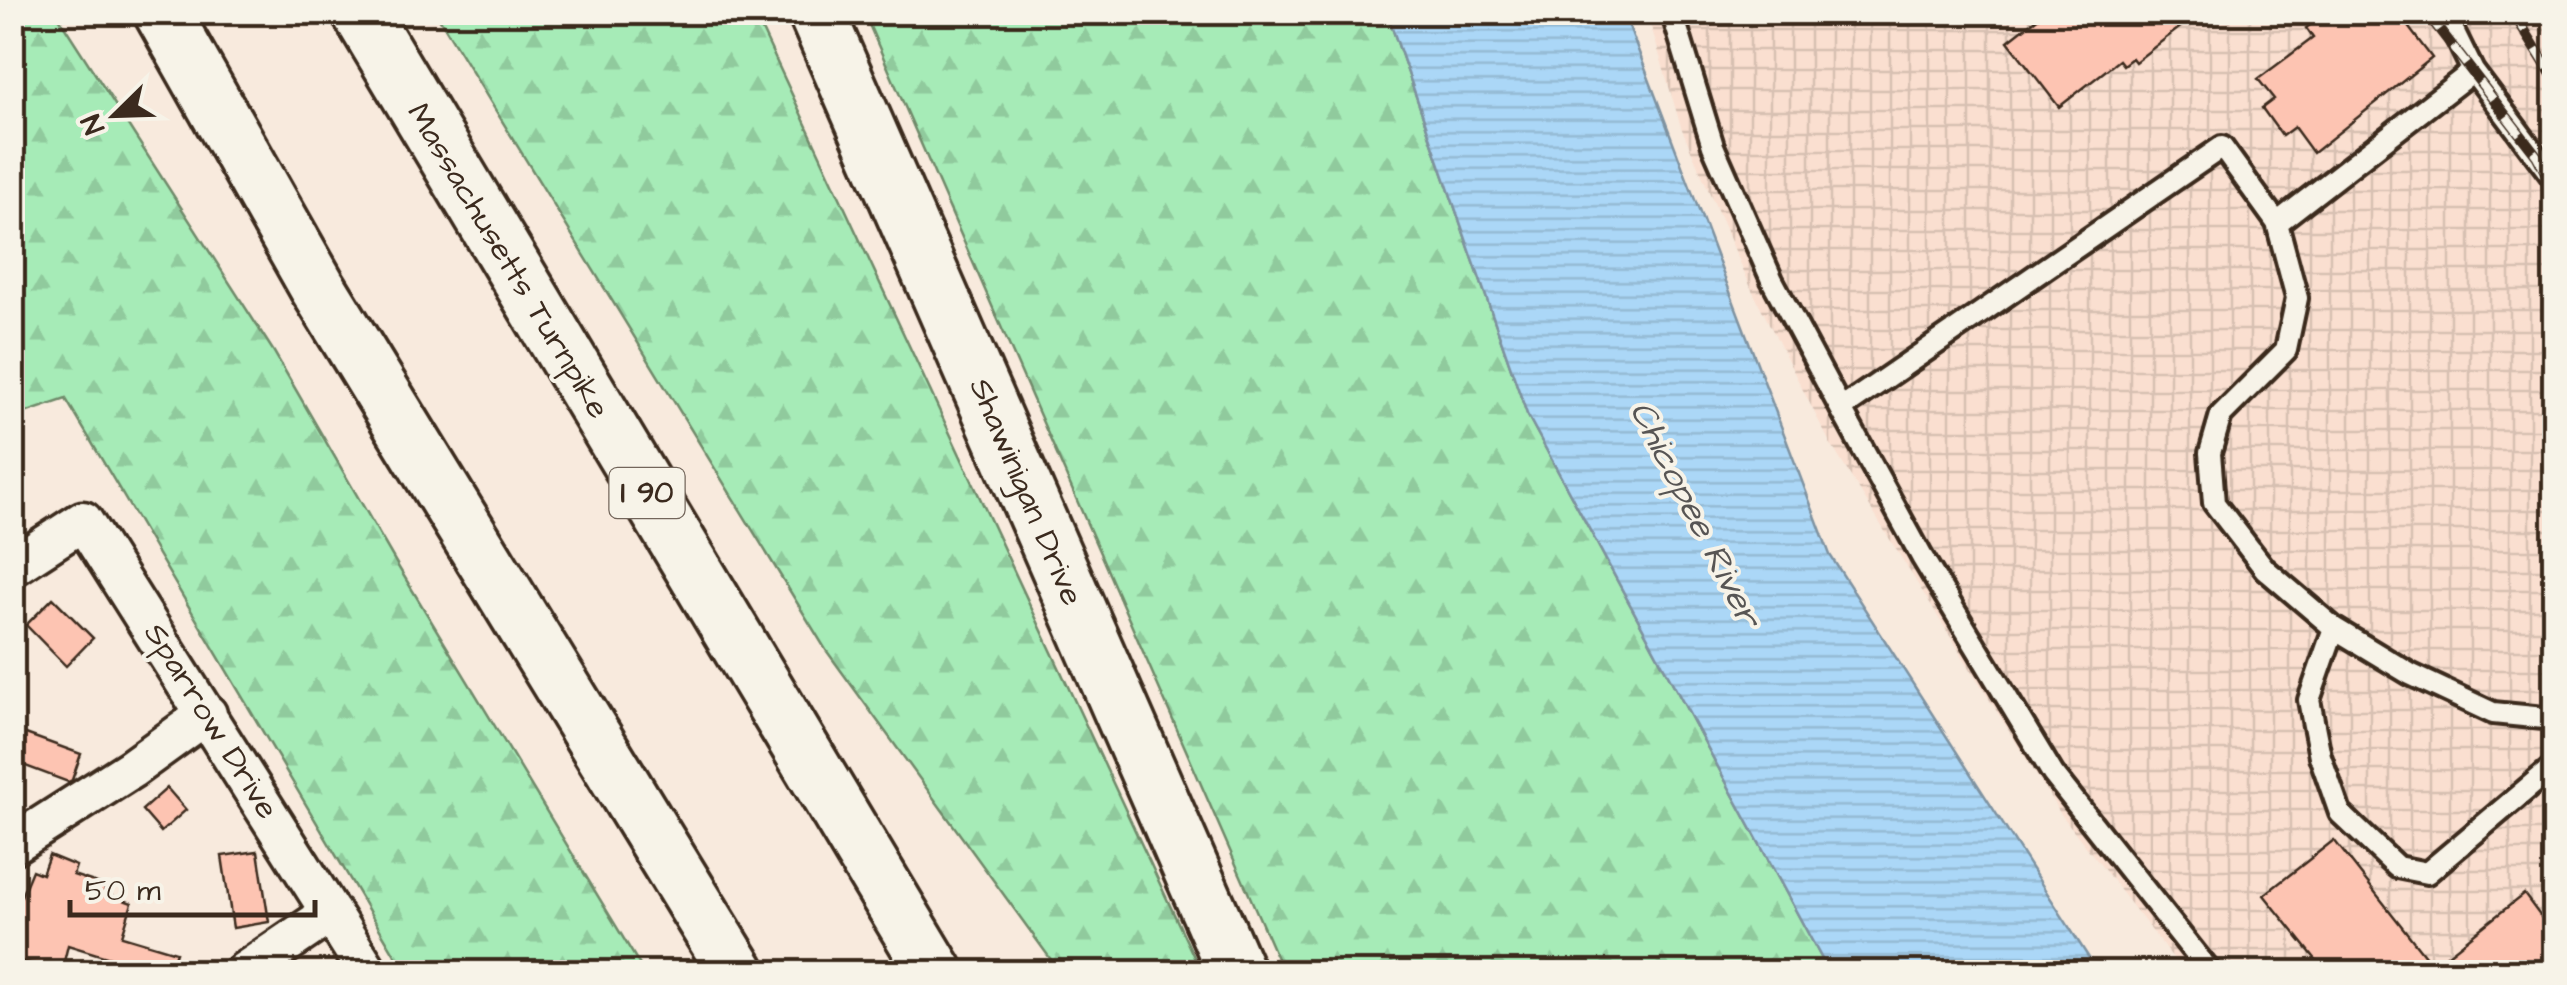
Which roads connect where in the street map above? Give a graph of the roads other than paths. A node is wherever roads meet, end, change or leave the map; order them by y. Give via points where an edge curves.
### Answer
1 (162, 12) edge
2 (360, 12) edge
3 (816, 12) edge
4 (1672, 12) edge
5 (2444, 12) edge
6 (2473, 71) junction
7 (2554, 179) edge
8 (2278, 222) junction
9 (1842, 409) junction
10 (12, 567) edge
11 (2334, 628) junction
12 (208, 714) junction
13 (2554, 719) edge
14 (2554, 766) edge
15 (12, 845) edge
16 (331, 913) junction
17 (244, 972) edge
18 (368, 972) edge
19 (737, 972) edge
20 (935, 972) edge
21 (1236, 972) edge
22 (2210, 972) edge

1 - 19 main road via 318,286
2 - 20 main road, Massachusetts Turnpike / I 90
3 - 21 main road, Shawinigan Drive
4 - 9 lane via 1713,146 1772,280
5 - 6 lane
6 - 7 lane
6 - 8 lane
8 - 9 lane via 2222,147
8 - 11 lane via 2296,298 2286,350 2222,415 2210,453 2214,503 2266,569
9 - 22 lane via 1922,558 2053,774
10 - 12 street, Sparrow Drive via 83,522
11 - 13 lane via 2493,713
11 - 14 lane via 2309,700 2320,756 2340,813 2397,867 2427,872
12 - 15 street
12 - 16 street, Sparrow Drive
16 - 17 street
16 - 18 street, Sparrow Drive

